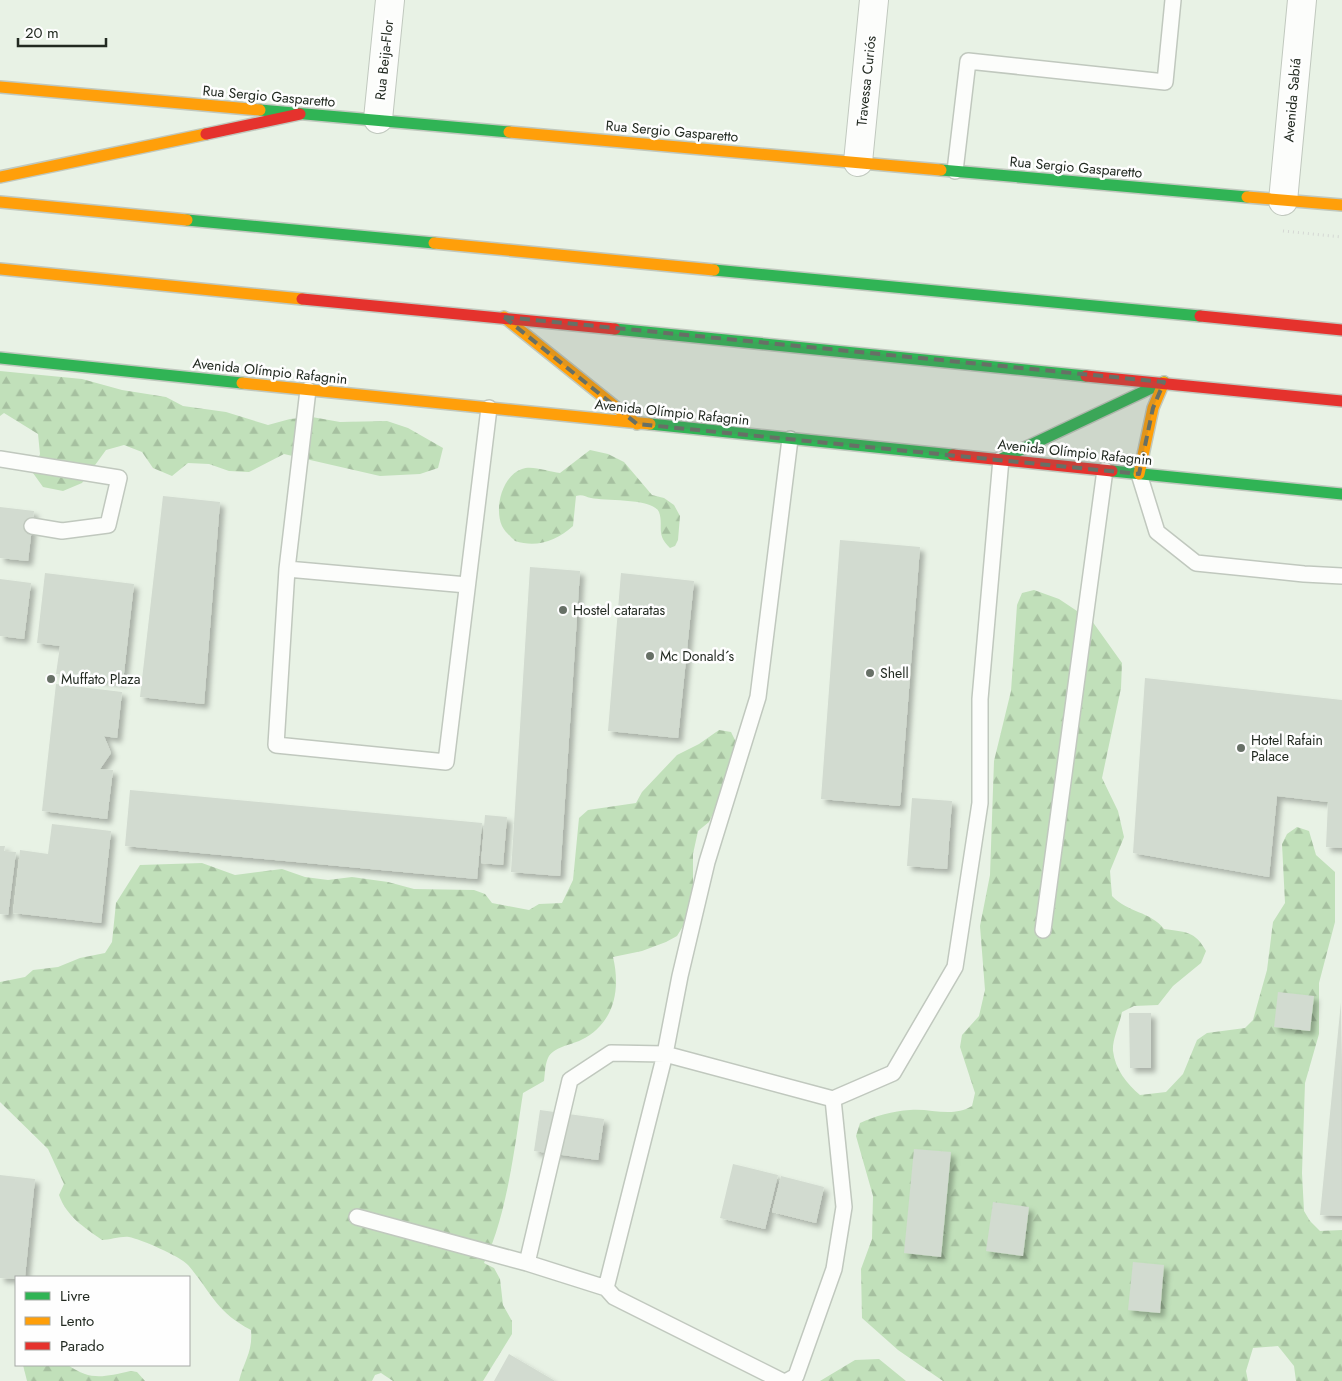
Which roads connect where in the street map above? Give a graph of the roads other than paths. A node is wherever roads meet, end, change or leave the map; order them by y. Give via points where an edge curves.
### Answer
1 (390, 0) edge
2 (874, 0) edge
3 (1173, 0) edge
4 (1302, 0) edge
5 (0, 87) edge
6 (300, 114) junction
7 (378, 119) junction
8 (858, 162) junction
9 (955, 171) junction
10 (0, 177) edge
11 (1283, 201) junction
12 (0, 202) edge
13 (1342, 205) edge
14 (0, 269) edge
15 (504, 317) junction
16 (1342, 330) edge
17 (0, 358) edge
18 (1164, 382) junction
19 (308, 390) junction
20 (1342, 400) edge
21 (489, 408) junction
22 (638, 424) junction
23 (790, 439) junction
24 (0, 459) edge
25 (1001, 459) junction
26 (1105, 470) junction
27 (1139, 474) junction
28 (1342, 494) edge
29 (32, 526) dead end
30 (287, 568) junction
31 (1342, 576) edge
32 (467, 585) junction
33 (1043, 930) dead end
34 (665, 1054) junction
35 (833, 1099) junction
36 (357, 1217) dead end
37 (527, 1263) junction
38 (606, 1288) junction
39 (782, 1381) edge
40 (787, 1381) edge

1 - 7 street, Rua Beija-Flor
2 - 8 street, Travessa Curiós
3 - 9 lane via 1165,82 968,61
4 - 11 street, Avenida Sabiá
5 - 6 main road, Rua Sergio Gasparetto
6 - 7 main road, Rua Sergio Gasparetto
6 - 10 main road
7 - 8 main road, Rua Sergio Gasparetto
8 - 9 main road, Rua Sergio Gasparetto
9 - 11 main road, Rua Sergio Gasparetto
11 - 13 main road, Rua Sergio Gasparetto
12 - 16 main road
14 - 15 main road
15 - 18 main road
15 - 22 main road
17 - 19 main road, Avenida Olímpio Rafagnin
18 - 20 main road
18 - 25 main road
18 - 27 main road via 1152,408
19 - 21 main road, Avenida Olímpio Rafagnin
19 - 30 lane
21 - 22 main road, Avenida Olímpio Rafagnin
21 - 32 lane
22 - 23 main road, Avenida Olímpio Rafagnin
23 - 25 main road, Avenida Olímpio Rafagnin
23 - 34 lane via 758,698 707,862
24 - 29 lane via 119,478 108,525 62,531
25 - 26 main road, Avenida Olímpio Rafagnin
25 - 35 lane via 980,698 980,803 955,967 894,1073
26 - 27 main road, Avenida Olímpio Rafagnin
26 - 33 lane
27 - 28 main road, Avenida Olímpio Rafagnin
27 - 31 lane via 1157,532 1196,563
30 - 32 lane
30 - 32 lane via 276,744 446,762
34 - 35 lane
34 - 37 lane via 611,1053 570,1080
34 - 38 lane
35 - 40 lane via 844,1207 834,1269 796,1376
36 - 37 lane
37 - 38 lane
38 - 39 lane via 614,1297

